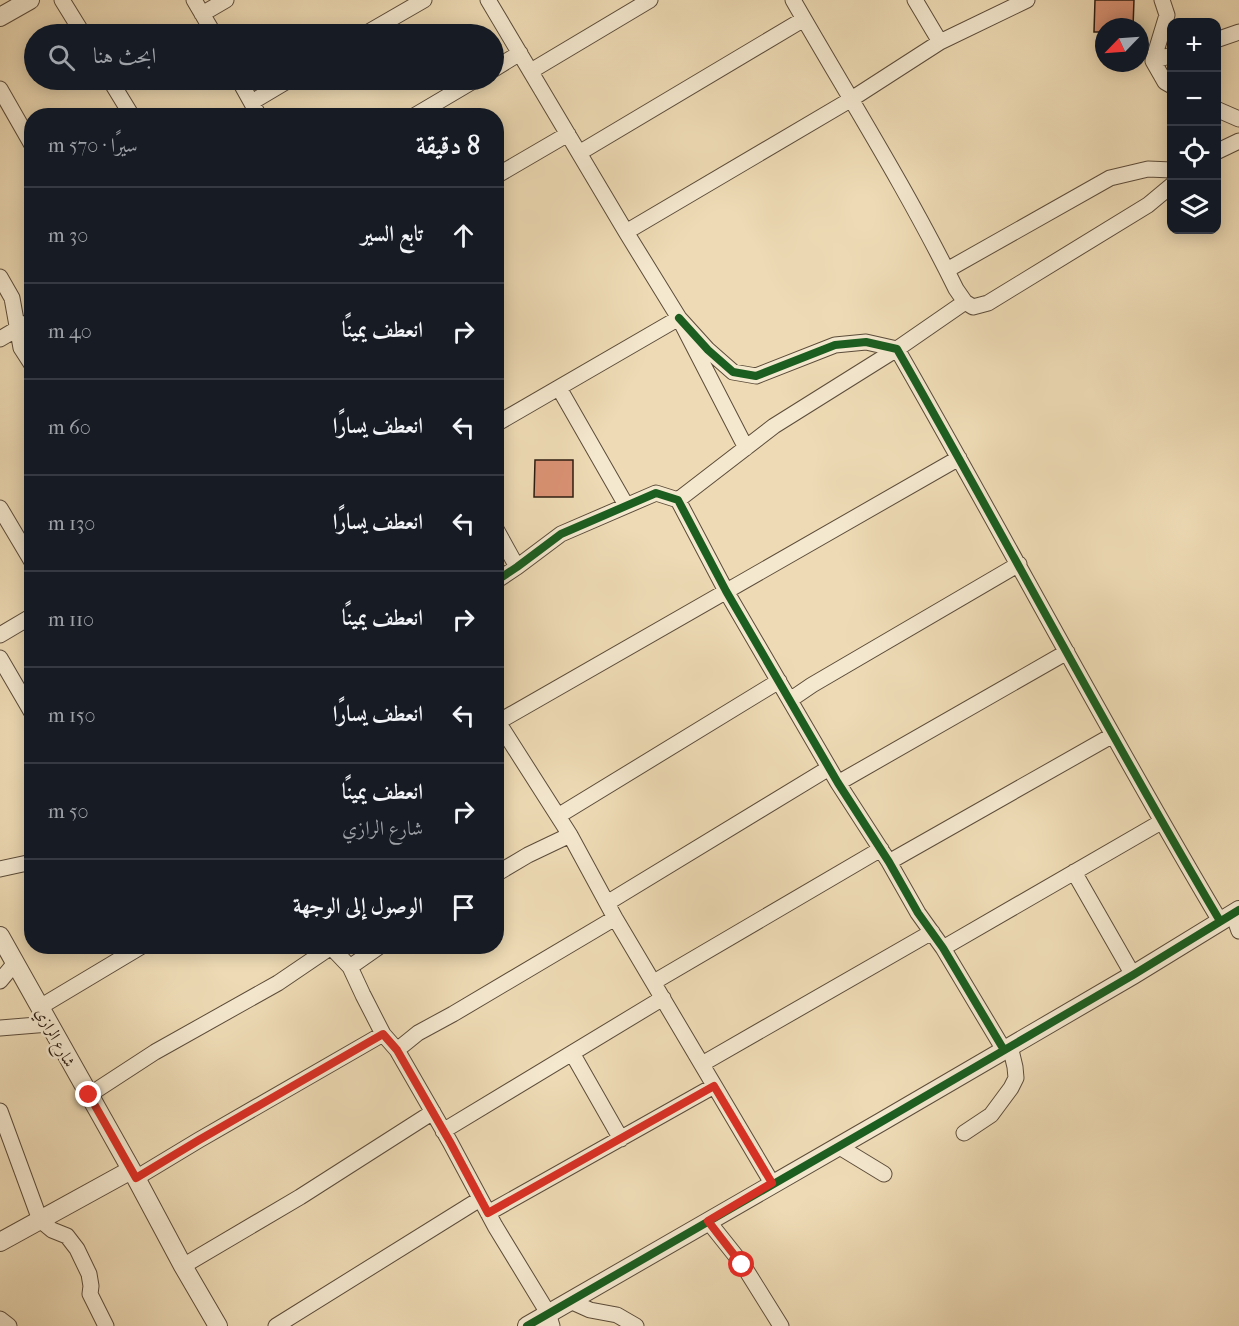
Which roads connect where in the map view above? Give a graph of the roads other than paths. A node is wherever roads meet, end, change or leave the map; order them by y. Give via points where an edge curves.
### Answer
1 (30, 0) edge
2 (62, 0) edge
3 (194, 0) edge
4 (226, 0) edge
5 (424, 0) edge
6 (488, 0) edge
7 (650, 0) edge
8 (793, 0) edge
9 (915, 0) edge
10 (1027, 0) edge
11 (1162, 0) edge
12 (202, 14) junction
13 (0, 17) edge
14 (804, 19) junction
15 (77, 24) edge
16 (208, 24) edge
17 (382, 24) edge
18 (502, 24) edge
19 (504, 26) edge
20 (1239, 32) edge
21 (1221, 38) edge
22 (940, 42) junction
23 (520, 53) junction
24 (1167, 57) edge
25 (1153, 61) junction
26 (504, 63) edge
27 (531, 71) junction
28 (1167, 83) edge
29 (0, 89) edge
30 (116, 90) edge
31 (245, 90) edge
32 (272, 90) edge
33 (458, 90) edge
34 (850, 100) junction
35 (252, 102) junction
36 (127, 108) edge
37 (255, 108) edge
38 (428, 108) edge
39 (1221, 110) edge
40 (1239, 119) edge
41 (24, 131) edge
42 (568, 134) junction
43 (1239, 141) edge
44 (1221, 150) edge
45 (579, 153) junction
46 (1167, 170) edge
47 (504, 171) edge
48 (1167, 189) edge
49 (626, 232) junction
50 (947, 270) junction
51 (0, 277) edge
52 (965, 302) junction
53 (679, 318) junction
54 (24, 322) edge
55 (24, 325) edge
56 (24, 330) edge
57 (0, 339) edge
58 (897, 349) junction
59 (24, 353) edge
60 (559, 388) junction
61 (504, 419) edge
62 (746, 448) junction
63 (959, 458) junction
64 (678, 500) junction
65 (626, 505) junction
66 (0, 508) edge
67 (504, 543) edge
68 (24, 548) edge
69 (1019, 564) junction
70 (517, 567) junction
71 (504, 576) edge
72 (726, 591) junction
73 (24, 621) edge
74 (0, 635) edge
75 (1067, 652) junction
76 (0, 658) edge
77 (779, 681) junction
78 (24, 699) edge
79 (790, 700) junction
80 (504, 716) edge
81 (504, 731) edge
82 (1113, 735) junction
83 (829, 768) junction
84 (838, 783) junction
85 (558, 816) junction
86 (1161, 822) junction
87 (570, 835) junction
88 (885, 855) junction
89 (24, 864) edge
90 (0, 869) edge
91 (504, 869) edge
92 (1074, 872) junction
93 (607, 903) junction
94 (615, 918) junction
95 (1233, 919) edge
96 (932, 932) junction
97 (0, 936) edge
98 (943, 948) junction
99 (129, 954) edge
100 (320, 954) edge
101 (337, 954) edge
102 (369, 954) edge
103 (15, 963) junction
104 (350, 967) junction
105 (1133, 975) junction
106 (0, 981) edge
107 (654, 982) junction
108 (663, 998) junction
109 (40, 1007) junction
110 (49, 1024) junction
111 (0, 1028) edge
112 (383, 1034) junction
113 (1007, 1048) junction
114 (397, 1050) junction
115 (572, 1053) junction
116 (702, 1064) junction
117 (714, 1086) junction
118 (89, 1095) junction
119 (0, 1111) edge
120 (432, 1112) junction
121 (443, 1131) junction
122 (964, 1133) dead end
123 (621, 1139) junction
124 (838, 1146) junction
125 (133, 1174) junction
126 (884, 1174) dead end
127 (772, 1183) junction
128 (480, 1199) junction
129 (488, 1213) junction
130 (40, 1220) junction
131 (708, 1221) junction
132 (0, 1242) edge
133 (183, 1266) junction
134 (570, 1301) junction
135 (0, 1319) edge
136 (550, 1320) edge
137 (9, 1326) edge
138 (106, 1326) edge
139 (218, 1326) edge
140 (276, 1326) edge
141 (527, 1326) edge
142 (636, 1326) edge
143 (781, 1326) edge

1 - 13 street
2 - 15 street
3 - 12 street
4 - 12 street
5 - 17 street
6 - 18 street
7 - 27 street
8 - 14 street
9 - 22 street
10 - 22 street
11 - 25 street via 1167,15
12 - 16 street
14 - 34 street
14 - 45 street
19 - 23 street
20 - 21 street
22 - 34 street
23 - 26 street
23 - 27 street
24 - 25 street
25 - 28 street
27 - 42 street
29 - 41 street
30 - 36 street
31 - 35 street
32 - 35 street
33 - 38 street
34 - 49 street
34 - 50 street via 896,173
35 - 37 street
39 - 40 street
42 - 45 street
42 - 47 street
43 - 44 street
45 - 49 street
46 - 50 street via 1148,169 1110,178
48 - 52 street via 1148,205 988,303 973,307
49 - 53 street
50 - 52 street
51 - 54 street
52 - 58 street
53 - 58 street via 733,372 756,376 835,345 866,342
53 - 60 street
53 - 62 street
55 - 57 street
56 - 59 street
58 - 62 street via 774,426
58 - 63 street
60 - 61 street
60 - 65 street
62 - 64 street
63 - 69 street
63 - 72 street
64 - 65 street via 656,493
64 - 72 street
65 - 70 street via 561,534
66 - 68 street
67 - 70 street
69 - 75 street
69 - 79 street
70 - 71 street
72 - 77 street
72 - 80 street
73 - 74 street
75 - 82 street
75 - 84 street
76 - 78 street
77 - 79 street
77 - 85 street
79 - 83 street
81 - 85 street
82 - 86 street
82 - 88 street
83 - 84 street
83 - 93 street
84 - 88 street
85 - 87 street
86 - 92 street
86 - 95 street
87 - 91 street
87 - 93 street
88 - 96 street
88 - 107 street
89 - 90 street
92 - 98 street
92 - 105 street
93 - 94 street
94 - 107 street
94 - 114 street via 418,1033
95 - 105 street
96 - 98 street
96 - 116 street
97 - 103 street, شارع الرازي
98 - 113 street
99 - 109 street
100 - 118 street
101 - 104 street
102 - 104 street
103 - 106 street
103 - 109 street, شارع الرازي
104 - 112 street
105 - 113 street
107 - 108 street
108 - 115 street
108 - 116 street
109 - 110 street, شارع الرازي
110 - 111 street
110 - 118 street, شارع الرازي
112 - 114 street
112 - 125 street
113 - 122 street via 1016,1078 1011,1088 991,1115
113 - 124 street
114 - 120 street
115 - 121 street
115 - 123 street
116 - 117 street
117 - 123 street
117 - 127 street
118 - 125 street, شارع الرازي
119 - 130 street
120 - 121 street
120 - 133 street
121 - 128 street
123 - 129 street
124 - 126 street
124 - 127 street
125 - 130 street
125 - 133 street, شارع الرازي
127 - 131 street
128 - 129 street
128 - 140 street
129 - 136 street
130 - 132 street
130 - 138 street via 67,1236 76,1248 89,1274 90,1294
131 - 134 street
131 - 143 street
133 - 139 street, شارع الرازي
134 - 136 street
134 - 142 street via 617,1315
135 - 137 street
136 - 141 street

